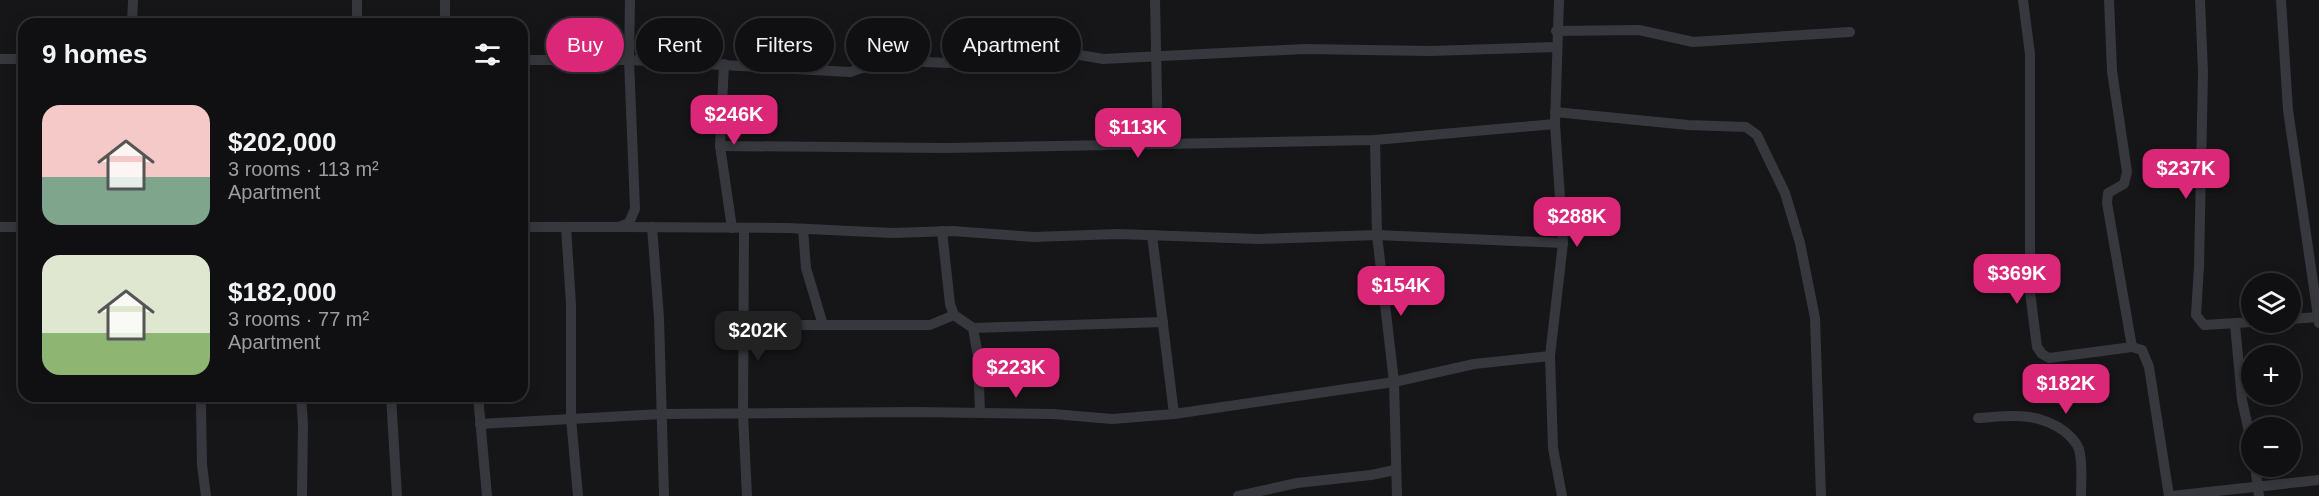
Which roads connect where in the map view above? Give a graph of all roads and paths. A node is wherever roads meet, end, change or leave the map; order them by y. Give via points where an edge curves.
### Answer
1 (133, 0) edge
2 (357, 0) edge
3 (445, 0) edge
4 (630, 0) edge
5 (1155, 0) edge
6 (1559, 0) edge
7 (2024, 0) edge
8 (2109, 0) edge
9 (2200, 0) edge
10 (2281, 0) edge
11 (132, 18) edge
12 (357, 18) edge
13 (445, 18) edge
14 (1556, 32) junction
15 (1850, 32) dead end
16 (1556, 47) junction
17 (1156, 56) junction
18 (0, 58) edge
19 (18, 59) edge
20 (528, 60) edge
21 (629, 60) junction
22 (724, 64) junction
23 (1555, 112) junction
24 (1555, 124) junction
25 (1375, 140) junction
26 (1158, 144) junction
27 (720, 146) junction
28 (0, 227) edge
29 (18, 227) edge
30 (528, 227) edge
31 (566, 227) junction
32 (618, 227) junction
33 (652, 227) junction
34 (732, 228) junction
35 (744, 228) junction
36 (803, 229) junction
37 (942, 231) junction
38 (1152, 235) junction
39 (1377, 235) junction
40 (1563, 243) junction
41 (954, 315) junction
42 (2301, 319) edge
43 (2319, 319) edge
44 (1163, 322) junction
45 (2241, 323) edge
46 (2235, 324) junction
47 (744, 325) junction
48 (823, 325) junction
49 (973, 328) junction
50 (2132, 347) junction
51 (1550, 356) junction
52 (1394, 382) junction
53 (301, 402) edge
54 (392, 402) edge
55 (478, 402) edge
56 (201, 406) dead end
57 (980, 413) junction
58 (662, 414) junction
59 (743, 414) junction
60 (1174, 414) junction
61 (2246, 417) edge
62 (571, 418) junction
63 (1978, 418) dead end
64 (480, 424) junction
65 (1395, 470) junction
66 (2319, 480) edge
67 (2259, 491) edge
68 (206, 496) edge
69 (303, 496) edge
70 (397, 496) edge
71 (487, 496) edge
72 (578, 496) edge
73 (664, 496) edge
74 (747, 496) edge
75 (1238, 496) edge
76 (1397, 496) edge
77 (1562, 496) edge
78 (1821, 496) edge
79 (2081, 496) edge
80 (2170, 496) edge

1 - 11 street
2 - 12 street
3 - 13 street
4 - 21 street
5 - 17 street
6 - 14 street
7 - 50 street via 2030,54 2030,292 2037,347 2049,358
8 - 50 street via 2112,71 2127,172 2124,184 2108,193 2107,203
9 - 46 street via 2203,72 2196,315 2204,325
10 - 43 street via 2288,110
14 - 15 street via 1639,30 1693,42
14 - 16 street
16 - 17 street via 1305,49
16 - 23 street
17 - 22 street via 1103,59 1063,52 948,63 887,60 850,72
17 - 26 street
18 - 19 street
20 - 21 street
21 - 22 street
21 - 32 street via 635,209 629,223
22 - 27 street
23 - 24 street
23 - 78 street via 1746,127 1757,135 1785,193 1815,318
24 - 25 street
24 - 40 street
25 - 26 street
25 - 39 street
26 - 27 street via 946,148
27 - 34 street
28 - 29 street
30 - 31 street
31 - 32 street
31 - 62 street
32 - 33 street
33 - 34 street
33 - 58 street
34 - 35 street
35 - 36 street
35 - 47 street
36 - 37 street
36 - 48 street via 806,268
37 - 38 street via 1034,237
37 - 41 street
38 - 39 street via 1258,239
38 - 44 street
39 - 40 street
39 - 52 street
40 - 51 street
41 - 48 street via 930,325
41 - 49 street
42 - 43 street
44 - 49 street
44 - 60 street
45 - 46 street
46 - 61 street
47 - 48 street
47 - 59 street
49 - 57 street
50 - 80 street via 2142,350 2149,368
51 - 52 street via 1474,364
51 - 77 street via 1552,448
52 - 60 street
52 - 65 street
53 - 69 street
54 - 70 street
55 - 64 street
56 - 68 street
57 - 59 street
57 - 60 street via 1112,419
58 - 59 street
58 - 62 street
58 - 73 street
59 - 74 street
62 - 64 street
62 - 72 street
63 - 79 street via 2041,418 2072,437 2079,448
64 - 71 street
65 - 75 street via 1297,483
65 - 76 street
66 - 67 street
67 - 80 street

